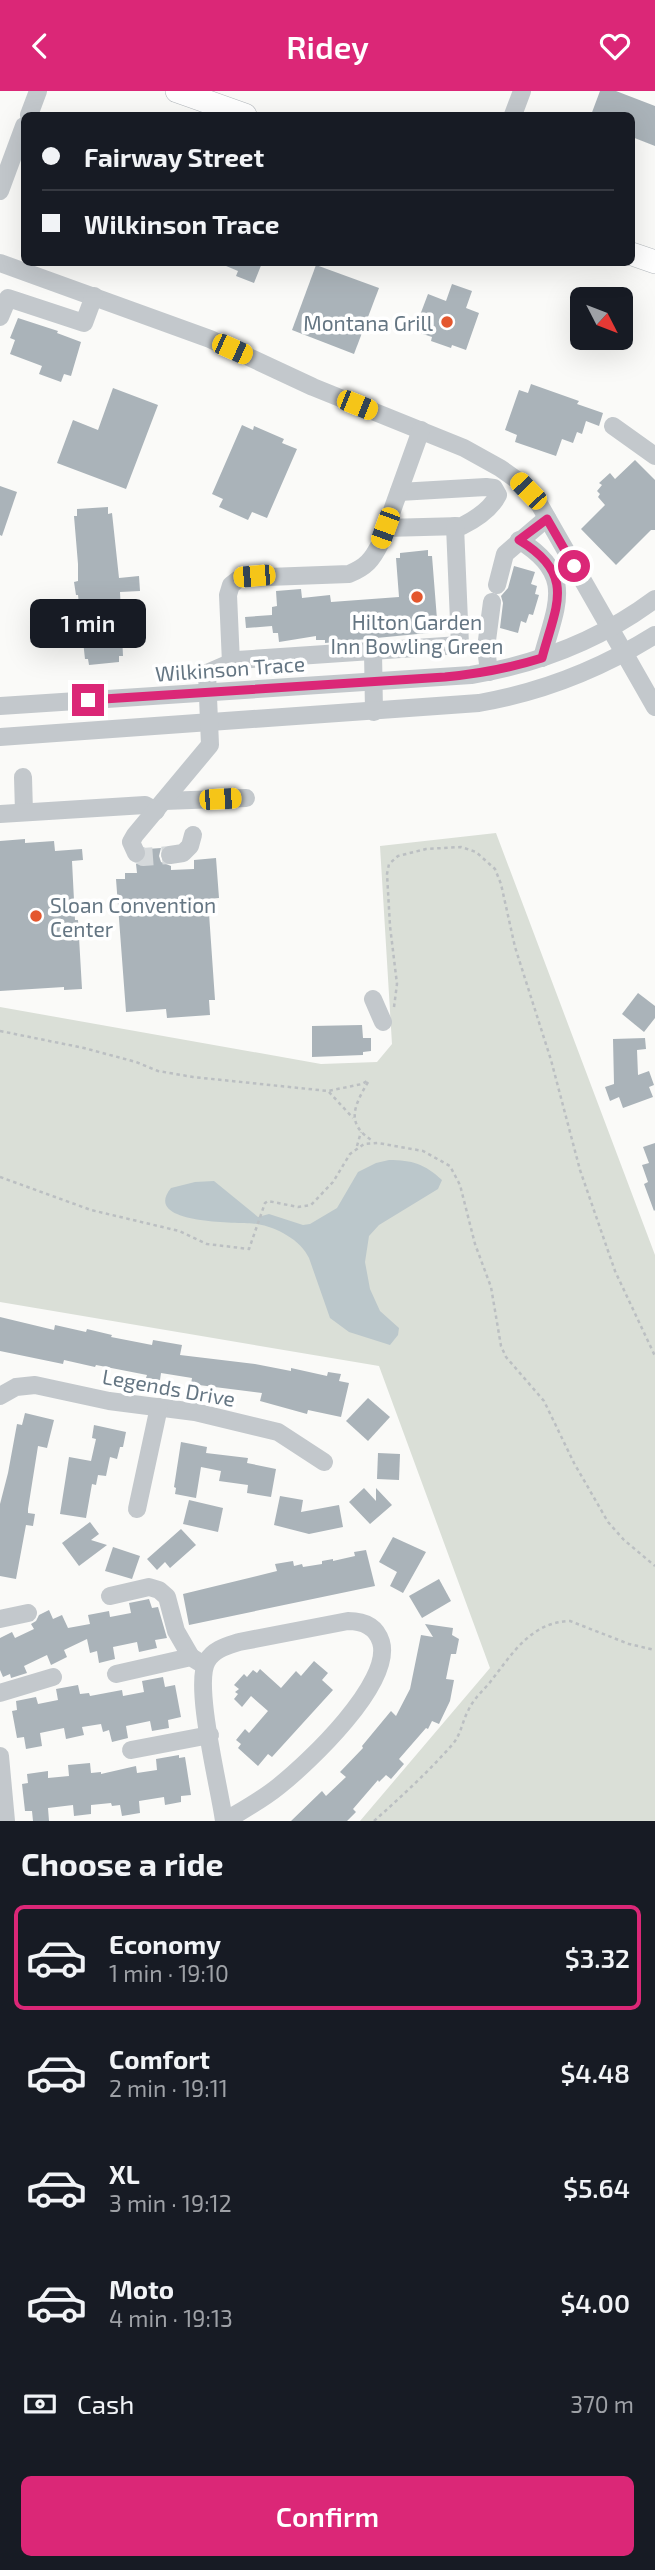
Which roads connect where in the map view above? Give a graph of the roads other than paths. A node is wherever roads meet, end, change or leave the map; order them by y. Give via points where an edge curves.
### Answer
1 (38, 91) edge
2 (177, 91) edge
3 (522, 91) edge
4 (30, 112) edge
5 (236, 112) edge
6 (514, 112) edge
7 (21, 134) edge
8 (0, 191) edge
9 (635, 255) edge
10 (655, 262) edge
11 (0, 263) edge
12 (94, 296) junction
13 (0, 317) edge
14 (613, 426) dead end
15 (421, 430) junction
16 (655, 456) edge
17 (398, 492) junction
18 (547, 519) junction
19 (455, 526) junction
20 (385, 528) junction
21 (519, 540) junction
22 (655, 599) edge
23 (610, 629) junction
24 (655, 635) edge
25 (373, 651) junction
26 (625, 654) junction
27 (542, 658) junction
28 (231, 663) junction
29 (489, 672) junction
30 (374, 682) junction
31 (208, 692) junction
32 (0, 706) edge
33 (655, 707) edge
34 (374, 712) junction
35 (210, 722) junction
36 (0, 737) edge
37 (23, 777) dead end
38 (246, 798) dead end
39 (160, 806) junction
40 (24, 812) junction
41 (0, 814) edge
42 (193, 835) dead end
43 (136, 853) dead end
44 (170, 855) tunnel mouth
45 (373, 999) dead end
46 (383, 1020) road end
47 (0, 1395) edge
48 (159, 1407) junction
49 (324, 1462) dead end
50 (137, 1509) dead end
51 (110, 1596) dead end
52 (27, 1613) dead end
53 (0, 1619) edge
54 (198, 1661) junction
55 (116, 1674) dead end
56 (53, 1677) dead end
57 (0, 1693) edge
58 (210, 1735) junction
59 (131, 1750) dead end
60 (0, 1756) edge
61 (6, 1821) edge
62 (224, 1821) edge

1 - 4 street
2 - 5 main road
3 - 6 street
7 - 8 street
9 - 10 main road
11 - 12 street
12 - 13 street via 84,323 8,298
12 - 15 street via 210,339
14 - 16 street
15 - 17 street
15 - 18 street via 464,448 517,480
17 - 19 street via 494,488 498,495 494,503 473,520
17 - 20 street
18 - 21 street
18 - 23 street
19 - 20 street
19 - 25 street via 460,645
20 - 28 street via 372,560 349,574 240,577 228,595
21 - 27 street via 546,562 559,592
21 - 29 street via 505,554 495,594 486,648
22 - 23 street, Wilkinson Trace
23 - 26 street
23 - 27 street, Wilkinson Trace
24 - 26 street
25 - 28 street
25 - 30 street
26 - 33 street
26 - 34 street via 571,680 525,694 456,706
27 - 29 street, Wilkinson Trace
28 - 31 street via 207,673
29 - 30 street, Wilkinson Trace
30 - 31 street, Wilkinson Trace
30 - 34 street
31 - 32 street, Wilkinson Trace
31 - 35 street
34 - 35 street
35 - 36 street
35 - 39 street via 208,749
37 - 40 street
38 - 39 street
39 - 40 street
39 - 43 street via 131,842
40 - 41 street
42 - 44 street via 183,853
45 - 46 street
47 - 48 street, Legends Drive via 35,1385
48 - 49 street, Legends Drive via 278,1432
48 - 50 street
51 - 54 street via 149,1587 159,1590 167,1597 176,1630
52 - 53 street
54 - 55 street
54 - 58 street
54 - 62 street via 227,1646 348,1621 370,1626 382,1647 371,1684 331,1737 279,1786
56 - 57 street
58 - 59 street
58 - 62 street
60 - 61 street

